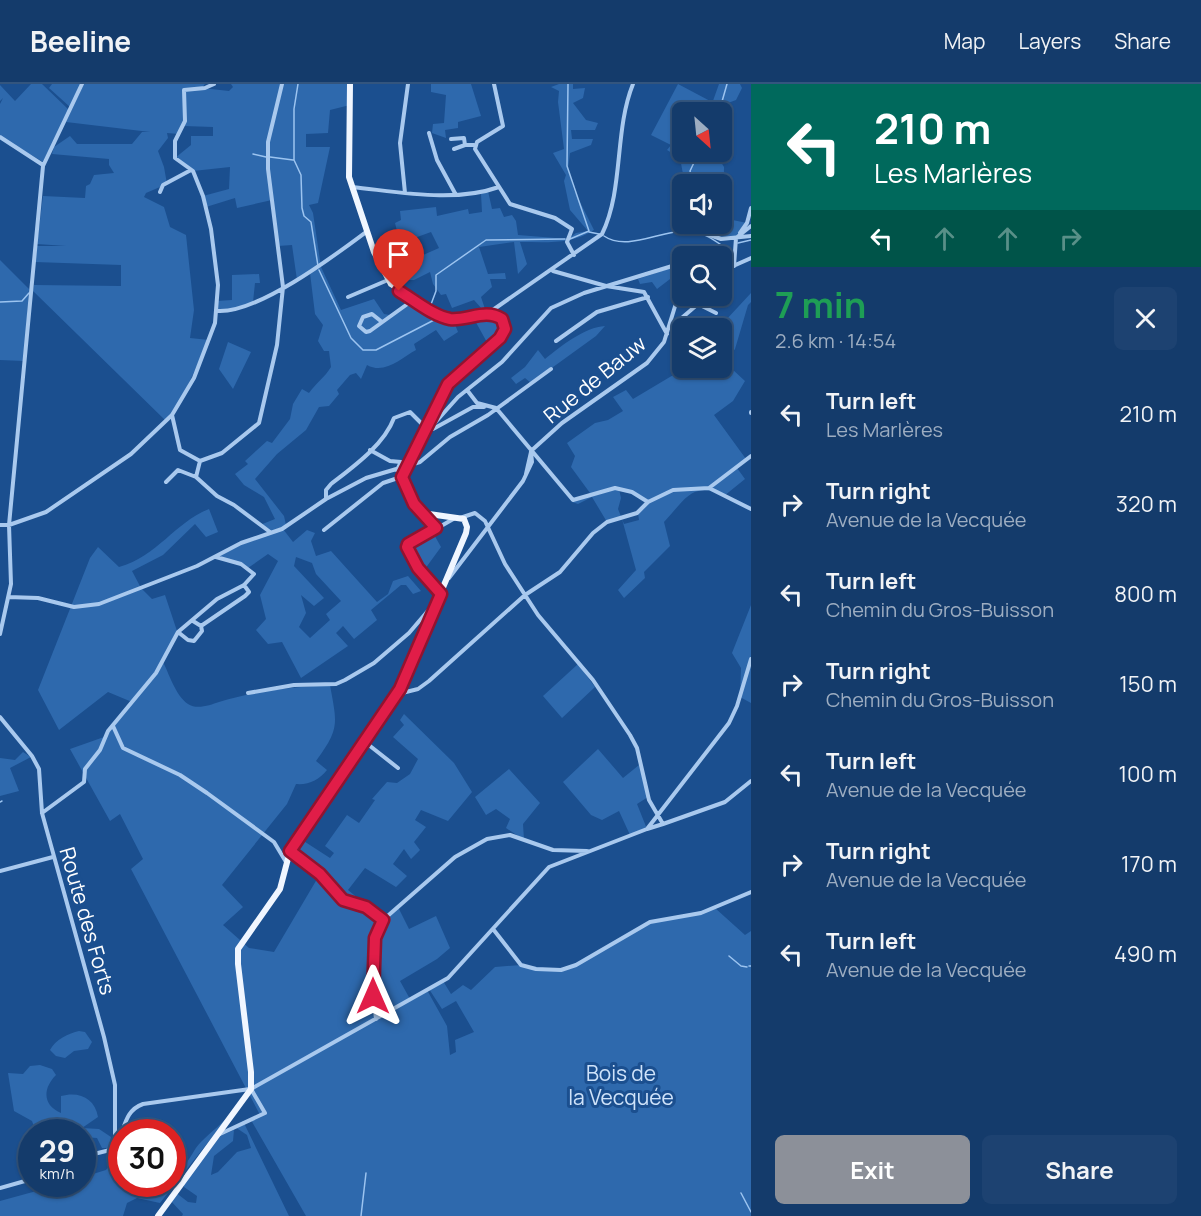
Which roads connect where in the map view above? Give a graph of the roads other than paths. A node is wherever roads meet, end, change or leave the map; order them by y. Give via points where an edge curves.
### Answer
1 (82, 84) edge
2 (205, 84) edge
3 (214, 84) edge
4 (282, 84) edge
5 (350, 84) edge
6 (408, 84) edge
7 (494, 84) edge
8 (633, 84) edge
9 (202, 89) junction
10 (429, 133) dead end
11 (0, 137) edge
12 (451, 139) dead end
13 (465, 145) junction
14 (474, 145) junction
15 (454, 149) dead end
16 (44, 165) junction
17 (191, 170) junction
18 (352, 187) junction
19 (499, 187) junction
20 (160, 192) dead end
21 (405, 193) junction
22 (456, 195) junction
23 (751, 208) edge
24 (751, 226) edge
25 (366, 232) junction
26 (707, 234) dead end
27 (751, 236) edge
28 (736, 238) junction
29 (574, 255) junction
30 (751, 258) edge
31 (672, 266) edge
32 (734, 266) joint
33 (552, 271) junction
34 (389, 280) junction
35 (606, 286) junction
36 (283, 287) junction
37 (649, 296) junction
38 (348, 297) dead end
39 (413, 300) junction
40 (675, 306) edge
41 (217, 311) junction
42 (716, 313) dead end
43 (486, 314) junction
44 (382, 322) junction
45 (669, 328) junction
46 (667, 334) junction
47 (555, 341) dead end
48 (551, 369) dead end
49 (467, 390) junction
50 (484, 406) junction
51 (496, 408) junction
52 (172, 415) junction
53 (429, 428) junction
54 (370, 450) junction
55 (531, 451) junction
56 (751, 456) edge
57 (539, 459) junction
58 (200, 461) junction
59 (408, 464) junction
60 (530, 469) junction
61 (397, 470) junction
62 (196, 477) junction
63 (402, 477) junction
64 (524, 481) junction
65 (166, 482) dead end
66 (709, 488) junction
67 (326, 499) junction
68 (648, 502) junction
69 (751, 509) edge
70 (426, 516) junction
71 (457, 518) junction
72 (0, 525) edge
73 (9, 525) junction
74 (489, 527) junction
75 (436, 528) junction
76 (324, 530) dead end
77 (270, 532) junction
78 (215, 557) junction
79 (447, 579) junction
80 (244, 585) junction
81 (525, 595) junction
82 (440, 596) junction
83 (8, 597) junction
84 (192, 621) junction
85 (201, 626) junction
86 (178, 632) junction
87 (0, 634) edge
88 (751, 659) edge
89 (248, 693) dead end
90 (397, 694) junction
91 (0, 717) edge
92 (113, 725) junction
93 (365, 742) junction
94 (398, 768) dead end
95 (751, 781) edge
96 (42, 813) junction
97 (659, 817) junction
98 (663, 824) junction
99 (647, 829) junction
100 (290, 851) junction
101 (587, 851) junction
102 (53, 857) junction
103 (286, 862) junction
104 (0, 871) edge
105 (751, 892) edge
106 (383, 920) junction
107 (493, 929) junction
108 (376, 1019) junction
109 (251, 1089) junction
110 (115, 1119) edge
111 (127, 1119) edge
112 (217, 1134) junction
113 (18, 1183) edge
114 (0, 1188) edge
115 (158, 1216) edge

1 - 16 street
2 - 9 street
3 - 9 street
4 - 36 street via 268,142 268,169
5 - 18 main road via 348,161
6 - 21 street via 400,143
7 - 14 street via 503,126
8 - 29 street via 622,116 618,169 602,235
9 - 17 street via 184,90 185,121 176,141 176,159
10 - 22 street via 436,160
11 - 16 street
12 - 13 street via 464,138
13 - 14 street
13 - 15 street
14 - 19 street
16 - 73 street
17 - 20 street via 163,185
17 - 41 street via 206,207 212,237
18 - 21 street
18 - 25 main road
19 - 22 street via 474,195
19 - 29 street via 510,204 565,222 572,229 567,241
21 - 22 street
23 - 28 street via 747,223
24 - 28 street
25 - 34 main road
25 - 36 street via 324,265
26 - 28 street via 721,239
27 - 28 street
28 - 32 street
29 - 33 street
30 - 32 street
31 - 35 street
33 - 35 street
33 - 43 street
34 - 38 street
34 - 39 main road
35 - 37 street
35 - 49 street via 551,308 502,362
36 - 41 street via 231,312
36 - 58 street via 277,345 259,423 222,453
37 - 46 street
37 - 47 street via 597,312
39 - 43 main road via 444,318
39 - 44 street
40 - 45 street, Rue de Bauw
41 - 52 street via 194,378
42 - 45 street via 699,304
43 - 53 main road via 502,319 505,333 448,384
44 - 44 street via 366,332 359,326 363,317 372,314
45 - 46 street, Rue de Bauw
46 - 55 street, Rue de Bauw via 647,363 562,423
48 - 51 street
49 - 50 street
49 - 53 street
50 - 51 street
50 - 53 street via 473,407
51 - 55 street
51 - 59 street via 451,436 420,462
52 - 58 street via 180,450
52 - 73 street via 131,454 46,512
53 - 54 street via 407,412 394,418
53 - 59 main road
54 - 61 street via 390,461 401,462
54 - 67 street via 331,484
55 - 57 street
55 - 60 street
55 - 64 street
56 - 66 street
57 - 60 street
57 - 68 street via 573,500 615,488
58 - 62 street
59 - 61 street
59 - 63 main road
60 - 64 street
61 - 67 street via 367,477
62 - 65 street via 178,470
62 - 77 street
63 - 70 main road via 414,504
63 - 76 street via 383,483
64 - 74 street
66 - 68 street via 674,490
66 - 69 street
67 - 77 street via 282,529
68 - 81 street via 637,513 597,528 560,572
70 - 71 main road
70 - 75 street
71 - 74 street via 471,512 480,514
71 - 75 street
71 - 79 main road via 467,527
72 - 73 street
73 - 83 street
74 - 79 street
74 - 81 street via 499,553
75 - 82 street via 407,547
77 - 78 street
78 - 80 street via 253,571
78 - 83 street via 99,604 74,607 38,598
79 - 82 main road
80 - 84 street via 217,599
80 - 85 street via 249,592 245,596
81 - 90 street via 429,681 418,689
81 - 97 street via 593,680 630,735 637,748 649,800
82 - 89 street via 416,627 374,663 345,680
82 - 90 main road
83 - 87 street
84 - 85 street
84 - 86 street
85 - 86 street via 200,637 194,641
86 - 92 street via 156,673
88 - 97 street via 729,723
90 - 93 main road
91 - 96 street, Route des Forts via 37,763
92 - 96 street via 86,769 84,782
92 - 103 street via 123,748 199,787 269,838
93 - 94 street
93 - 100 main road
95 - 98 street via 725,802
96 - 102 street, Route des Forts
97 - 98 street
97 - 99 street
98 - 99 street
99 - 101 street
100 - 103 main road
100 - 106 street via 320,874 343,900 366,907
101 - 106 street via 553,850 510,835 488,839 455,857
101 - 107 street via 546,869
102 - 104 street
102 - 110 street, Route des Forts via 114,1080
103 - 109 main road via 280,889 237,956
105 - 107 street via 701,913 650,922 561,970 521,965
106 - 108 street via 375,938 372,972
107 - 108 street via 448,978
108 - 109 street
109 - 111 street via 142,1104
109 - 112 main road
109 - 112 street via 265,1113
112 - 115 main road
113 - 114 street

